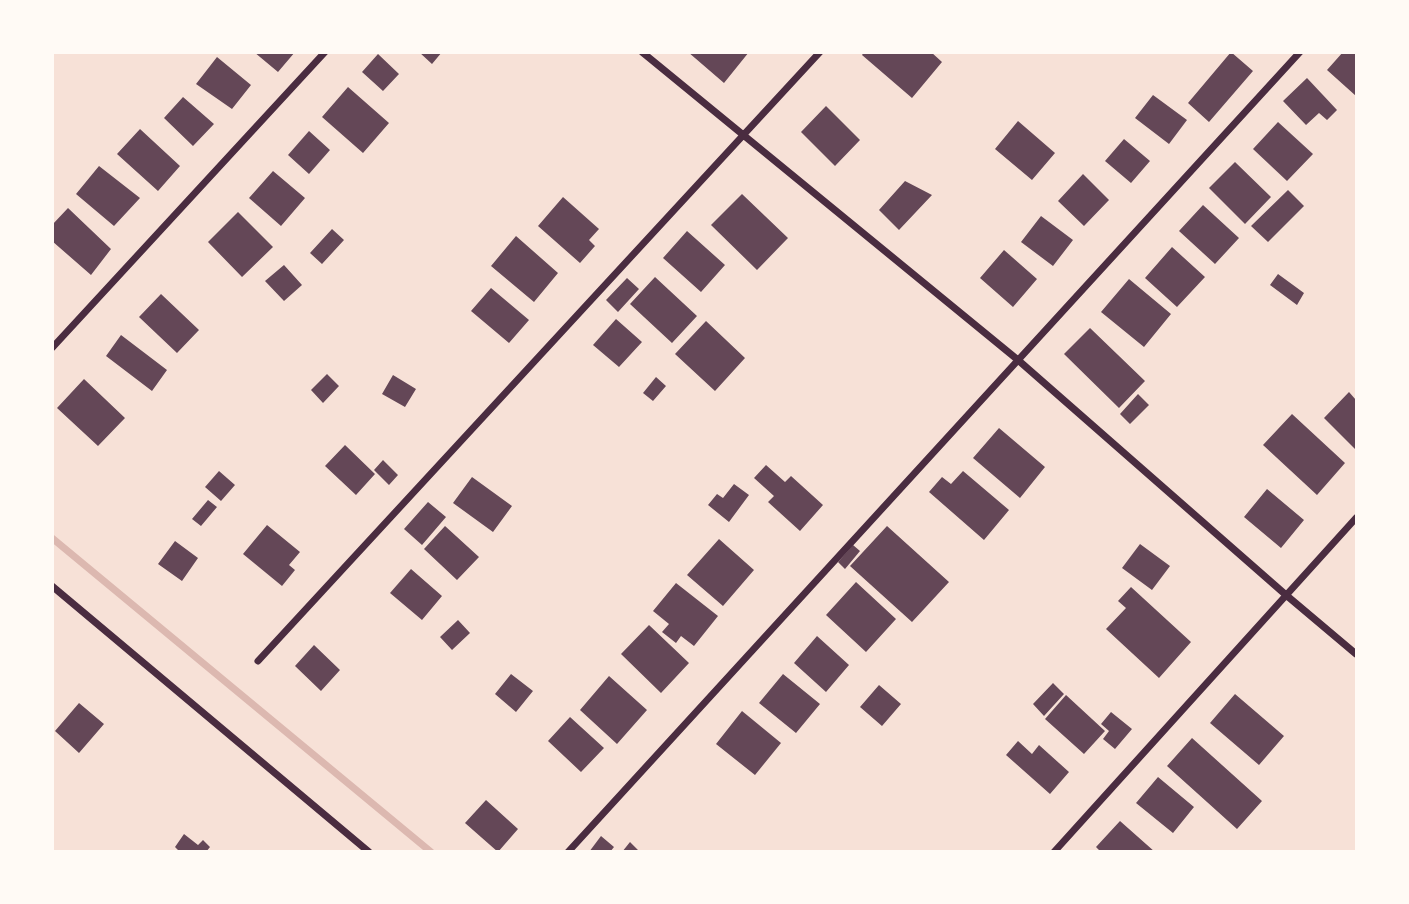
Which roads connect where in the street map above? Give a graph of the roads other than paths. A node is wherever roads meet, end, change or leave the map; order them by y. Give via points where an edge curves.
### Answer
1 (325, 52) edge
2 (642, 52) edge
3 (820, 52) edge
4 (1300, 52) edge
5 (744, 135) junction
6 (52, 348) edge
7 (1018, 360) junction
8 (1356, 518) edge
9 (52, 586) edge
10 (1286, 595) junction
11 (1356, 654) edge
12 (258, 661) dead end
13 (369, 852) edge
14 (568, 852) edge
15 (1054, 852) edge

1 - 6 street
2 - 5 street
3 - 5 street
4 - 7 street
5 - 7 street
5 - 12 street
7 - 10 street
7 - 14 street
8 - 10 street
9 - 13 street
10 - 11 street
10 - 15 street

